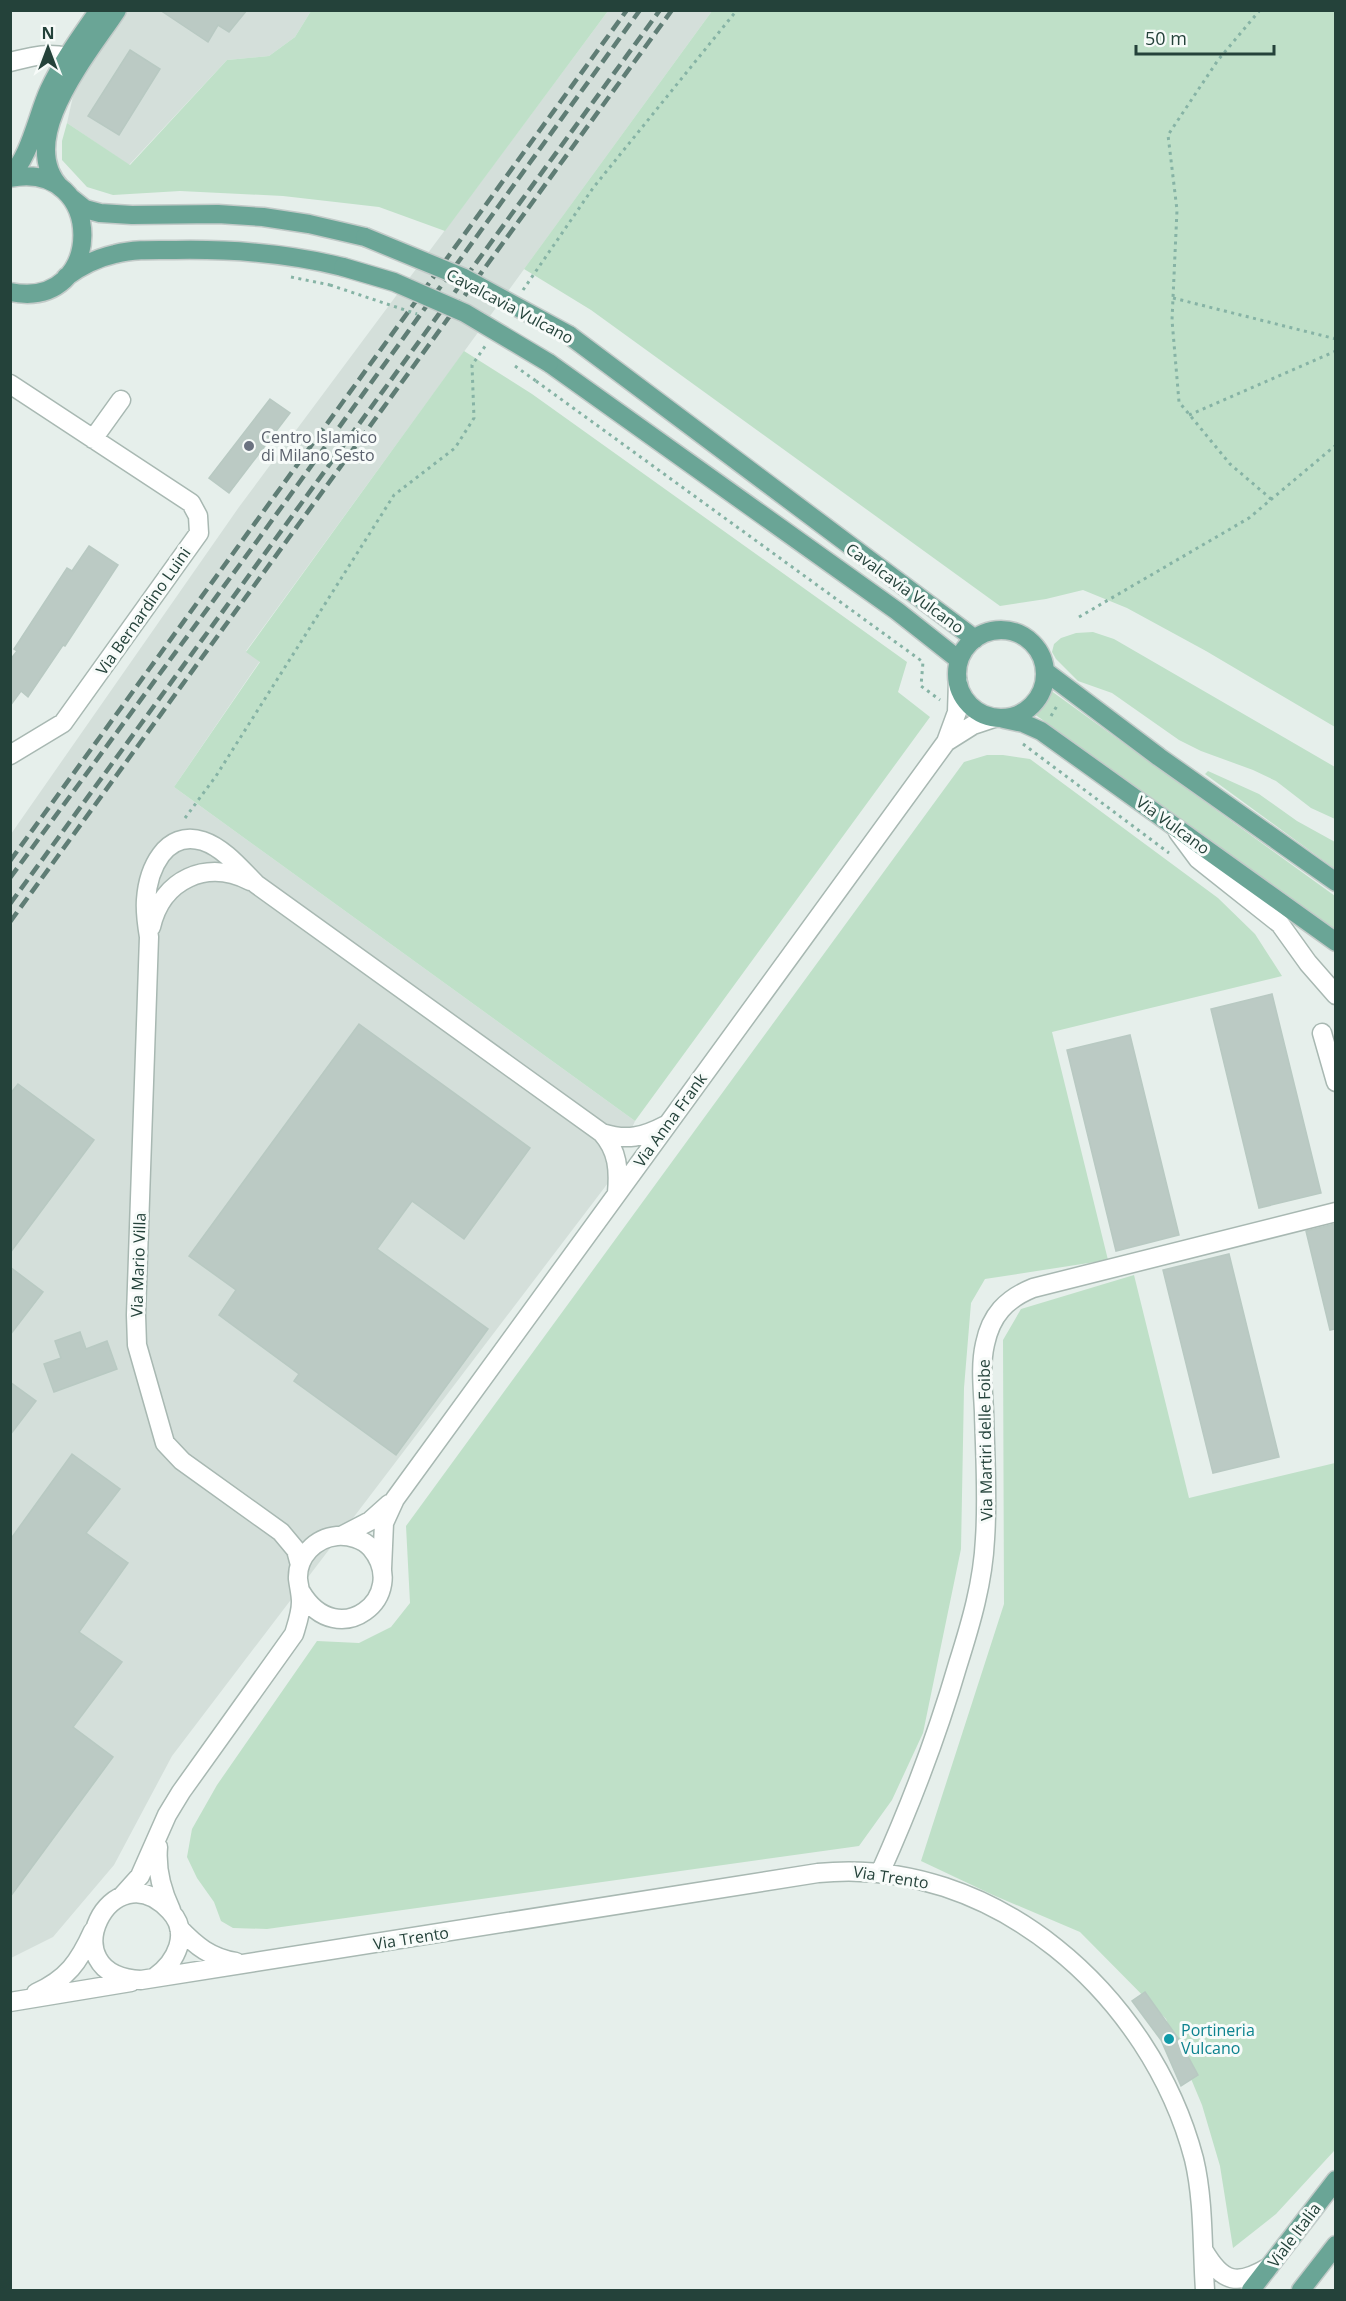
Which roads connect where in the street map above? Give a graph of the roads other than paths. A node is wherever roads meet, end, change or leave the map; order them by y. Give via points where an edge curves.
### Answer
1 (99, 10) edge
2 (117, 10) edge
3 (67, 57) junction
4 (10, 62) edge
5 (10, 177) edge
6 (66, 193) junction
7 (66, 277) junction
8 (12, 292) edge
9 (10, 384) edge
10 (121, 400) dead end
11 (93, 439) junction
12 (975, 639) junction
13 (959, 660) junction
14 (1046, 672) junction
15 (958, 682) junction
16 (999, 718) junction
17 (946, 742) junction
18 (10, 755) edge
19 (1174, 825) junction
20 (1335, 882) edge
21 (256, 884) junction
22 (149, 937) junction
23 (1335, 942) edge
24 (1335, 995) edge
25 (1322, 1034) dead end
26 (1335, 1082) edge
27 (668, 1124) junction
28 (602, 1133) junction
29 (617, 1193) junction
30 (1335, 1212) edge
31 (395, 1499) junction
32 (281, 1532) junction
33 (336, 1536) junction
34 (300, 1564) junction
35 (382, 1569) junction
36 (301, 1592) junction
37 (336, 1618) junction
38 (288, 1645) junction
39 (159, 1836) junction
40 (880, 1873) junction
41 (122, 1896) junction
42 (176, 1921) junction
43 (95, 1927) junction
44 (256, 1963) junction
45 (148, 1978) junction
46 (14, 2002) edge
47 (1335, 2180) edge
48 (1335, 2245) edge
49 (1202, 2247) junction
50 (1270, 2266) junction
51 (1205, 2290) edge
52 (1251, 2290) edge
53 (1301, 2290) edge

1 - 3 main road
2 - 6 main road via 50,121 46,161 52,178
3 - 4 street via 41,54
3 - 5 main road via 43,102 23,159
5 - 6 main road, Cavalcavia Vulcano via 37,178
6 - 7 main road via 81,216 84,237 79,259
6 - 12 main road, Cavalcavia Vulcano, bridge via 85,209 100,213 218,214 309,224 365,237 470,281 569,335
7 - 8 main road, Cavalcavia Vulcano via 42,291
7 - 13 main road, Cavalcavia Vulcano, bridge via 80,267 125,252 257,251 296,256 394,282 465,313 549,363 897,611
9 - 11 street, Via Bernardino Luini
10 - 11 street
11 - 18 street, Via Bernardino Luini via 191,503 198,516 199,533 63,723
12 - 13 main road
12 - 14 main road via 997,630 1021,635 1037,648
13 - 15 main road
14 - 16 main road via 1035,703 1021,714
14 - 20 main road
15 - 16 main road via 974,710
15 - 17 street, Via Anna Frank via 957,712
16 - 17 street, Via Anna Frank via 959,732
16 - 19 main road, Via Vulcano via 1041,730
17 - 27 street, Via Anna Frank
19 - 23 main road, Via Vulcano
19 - 24 street via 1198,859 1280,924
21 - 22 street, Via Mario Villa via 219,872 183,880 157,906
21 - 22 street, Via Mario Villa via 217,848 202,841 189,839 168,846 159,856 148,885
21 - 28 street, Via Mario Villa
22 - 32 street, Via Mario Villa via 137,1345 165,1443 182,1461
25 - 26 street
27 - 28 street, Via Mario Villa via 636,1138
27 - 29 street, Via Anna Frank
28 - 29 street, Via Mario Villa via 615,1151
29 - 31 street, Via Anna Frank
30 - 40 street, Via Martiri delle Foibe via 1033,1288 1014,1296 999,1309 990,1326 982,1362 986,1504 976,1604 936,1737
31 - 33 street, Via Anna Frank via 370,1521
31 - 35 street, Via Anna Frank via 384,1523
32 - 33 street, Via Mario Villa via 303,1538
32 - 34 street, Via Mario Villa via 296,1550
33 - 34 street via 312,1547
33 - 35 street via 356,1538 368,1545
34 - 36 street
35 - 37 street via 378,1596 370,1607 359,1615
36 - 37 street via 319,1613
36 - 38 street via 298,1620
37 - 38 street via 309,1627
38 - 39 street via 180,1792
39 - 41 street via 140,1876
39 - 42 street via 158,1876
40 - 44 street, Via Trento via 818,1873
40 - 49 street, Via Trento via 942,1886 1007,1915 1067,1957 1114,2005 1153,2060 1181,2121 1197,2172
41 - 42 street, Via Trento via 151,1896 164,1904
41 - 43 street, Via Trento via 100,1914
42 - 44 street, Via Trento via 194,1944 213,1956
42 - 45 street via 180,1943 176,1956 167,1968
43 - 45 street, Via Trento via 95,1947 104,1966 121,1977
43 - 46 street, Via Trento via 68,1973 45,1989
44 - 45 street, Via Trento
45 - 46 street, Via Trento
47 - 50 main road, Viale Italia
48 - 53 main road
49 - 50 street via 1213,2266 1236,2278 1249,2279
49 - 51 street, Via Trento
50 - 52 main road, Viale Italia

